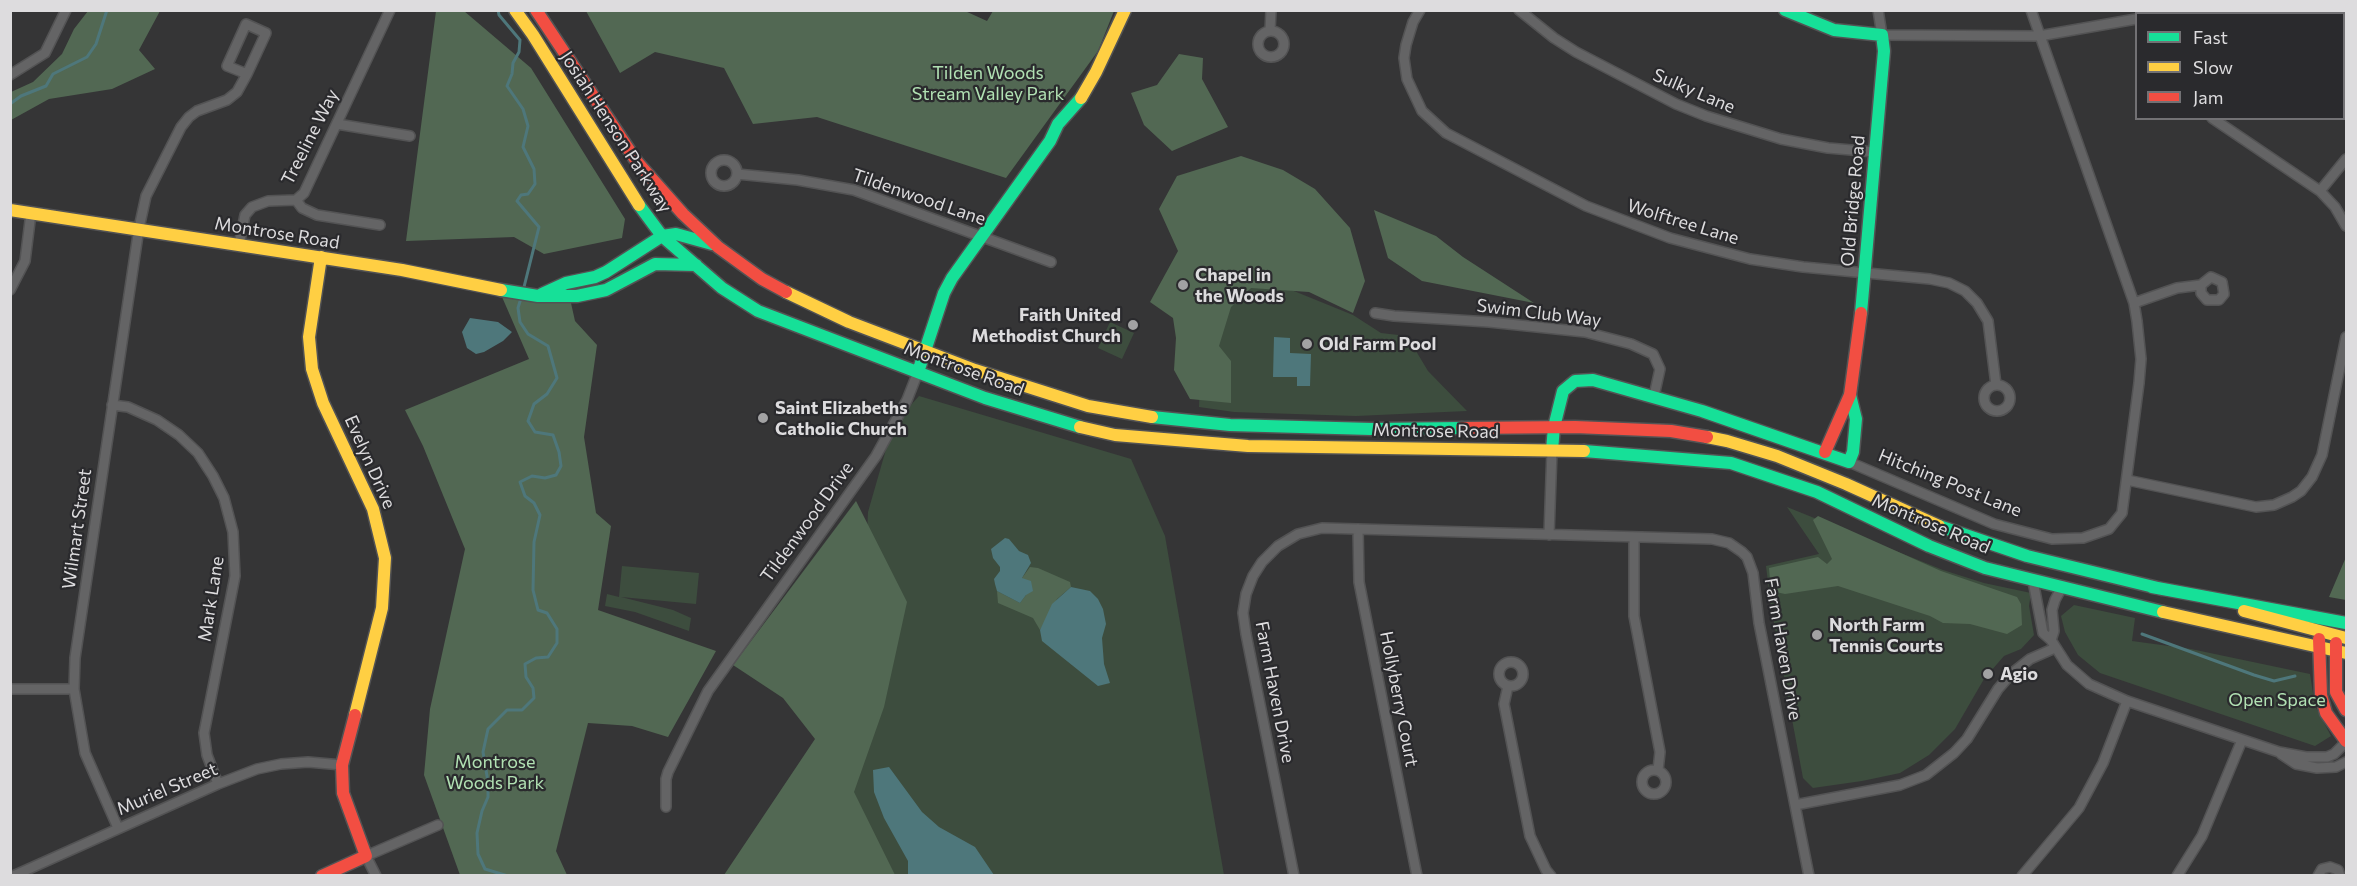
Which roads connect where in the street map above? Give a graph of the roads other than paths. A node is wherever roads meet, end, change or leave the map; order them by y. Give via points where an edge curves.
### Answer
1 (66, 10) edge
2 (390, 10) edge
3 (536, 10) edge
4 (1125, 10) edge
5 (1271, 10) edge
6 (1420, 10) edge
7 (1520, 10) edge
8 (1785, 10) edge
9 (1878, 10) edge
10 (2031, 10) edge
11 (518, 14) edge
12 (2135, 19) edge
13 (1270, 31) dead end
14 (1882, 35) junction
15 (2039, 36) junction
16 (248, 74) junction
17 (10, 75) edge
18 (2215, 120) edge
19 (337, 124) junction
20 (410, 135) dead end
21 (1875, 152) junction
22 (2346, 159) edge
23 (737, 174) dead end
24 (2320, 191) junction
25 (296, 200) junction
26 (10, 210) edge
27 (31, 213) junction
28 (380, 225) dead end
29 (2346, 226) edge
30 (139, 230) junction
31 (662, 236) junction
32 (981, 236) junction
33 (239, 245) junction
34 (718, 247) junction
35 (321, 257) junction
36 (1051, 262) dead end
37 (696, 265) junction
38 (1865, 273) junction
39 (2201, 285) dead end
40 (10, 290) edge
41 (538, 296) junction
42 (2134, 303) junction
43 (1375, 313) dead end
44 (2346, 337) edge
45 (925, 351) junction
46 (918, 372) junction
47 (1996, 385) dead end
48 (1850, 395) junction
49 (1653, 396) junction
50 (112, 405) junction
51 (1554, 426) junction
52 (1552, 450) junction
53 (1825, 452) junction
54 (1849, 462) junction
55 (2127, 480) junction
56 (1358, 529) junction
57 (1549, 535) junction
58 (1634, 537) junction
59 (2033, 581) junction
60 (2062, 587) junction
61 (2152, 587) junction
62 (2346, 623) edge
63 (2320, 632) junction
64 (2342, 637) edge
65 (2053, 644) junction
66 (2318, 647) junction
67 (2341, 652) edge
68 (1508, 686) dead end
69 (10, 689) edge
70 (74, 689) junction
71 (2127, 701) junction
72 (2346, 710) edge
73 (2242, 740) junction
74 (2346, 742) edge
75 (2279, 752) junction
76 (2346, 762) edge
77 (342, 765) junction
78 (1658, 770) dead end
79 (218, 784) junction
80 (1795, 805) junction
81 (666, 807) dead end
82 (438, 825) dead end
83 (118, 828) junction
84 (366, 856) junction
85 (13, 876) edge
86 (322, 876) edge
87 (376, 876) edge
88 (1294, 876) edge
89 (1417, 876) edge
90 (1551, 876) edge
91 (1809, 876) edge
92 (2022, 876) edge
93 (2177, 876) edge
94 (2318, 876) edge
95 (2340, 876) edge

1 - 17 street via 45,53
2 - 19 street, Treeline Way
3 - 34 main road, Josiah Henson Parkway via 637,162
4 - 32 main road, Tildenwood Drive via 1080,100 1058,124 1050,141
5 - 13 street
6 - 38 street, Wolftree Lane via 1406,45 1407,79 1422,111 1446,133 1586,206 1670,238 1750,259
7 - 21 street, Sulky Lane via 1576,52 1696,112 1781,139
8 - 14 main road via 1834,30
9 - 14 street, Old Bridge Road
10 - 15 street, Hitching Post Lane
11 - 31 main road, Josiah Henson Parkway via 625,185
12 - 15 street
14 - 15 street
14 - 21 main road, Old Bridge Road
15 - 42 street, Hitching Post Lane
16 - 16 street, Wilmart Street via 266,33 246,24 228,66
16 - 30 street, Wilmart Street via 227,100 197,111 181,127 146,196
18 - 24 street
19 - 20 street
19 - 25 street, Treeline Way via 304,193
21 - 38 main road, Old Bridge Road
22 - 24 street
23 - 32 street, Tildenwood Lane via 854,190
24 - 29 street
25 - 28 street via 316,215
25 - 33 street, Treeline Way via 268,201 252,207 245,215
26 - 27 main road, Montrose Road
27 - 30 main road, Montrose Road
27 - 40 street via 25,261
30 - 33 main road, Montrose Road
30 - 50 street, Wilmart Street
31 - 34 main road via 687,236
31 - 37 main road, Josiah Henson Parkway
31 - 41 main road via 606,272
32 - 36 street, Tildenwood Lane
32 - 45 main road, Tildenwood Drive via 944,293
33 - 35 main road, Montrose Road
34 - 45 main road, Montrose Road via 803,302
35 - 41 main road, Montrose Road
35 - 77 main road, Evelyn Drive via 309,337 312,369 323,404 373,509 384,558 382,608
37 - 41 main road, Montrose Road via 656,264 606,290 577,296
37 - 46 main road, Montrose Road via 758,311
38 - 47 street, Wolftree Lane via 1930,279 1965,291 1988,321
38 - 48 main road, Old Bridge Road
39 - 42 street via 2177,288
42 - 55 street, Hitching Post Lane via 2141,359
43 - 49 street, Swim Club Way via 1585,332 1631,344 1653,354 1660,369
44 - 55 street via 2322,455 2312,477 2292,497 2256,507
45 - 46 main road, Tildenwood Drive
45 - 51 main road, Montrose Road via 1047,394 1148,417 1313,428
46 - 52 main road, Montrose Road via 1046,418 1115,435 1248,446
46 - 81 street, Tildenwood Drive via 876,456 708,691 668,772
48 - 53 main road, Old Bridge Road
48 - 54 main road, Old Bridge Road via 1856,419
49 - 51 main road, Hitching Post Lane via 1593,380 1575,381 1563,391
49 - 53 main road, Hitching Post Lane
50 - 70 street, Wilmart Street via 75,658
50 - 79 street, Mark Lane via 128,407 179,435 198,453 224,498 233,532 235,576 204,733
51 - 52 main road, Hitching Post Lane
51 - 61 main road, Montrose Road via 1671,431 1727,441 1777,456 1932,524 2027,556
52 - 57 street
52 - 59 main road, Montrose Road via 1731,463 1817,492 1929,546 1985,568
53 - 54 main road, Hitching Post Lane
54 - 55 street, Hitching Post Lane via 1994,524 2052,538 2083,538 2109,529 2122,513
56 - 57 street, Farm Haven Drive
56 - 88 street, Farm Haven Drive via 1322,528 1298,534 1262,562 1246,594 1246,634
56 - 89 street, Hollyberry Court via 1359,582
57 - 58 street, Farm Haven Drive
58 - 78 street via 1634,615 1660,752
58 - 80 street, Farm Haven Drive via 1712,539 1729,543 1747,557 1754,573 1759,623
59 - 60 main road, Montrose Road
59 - 65 street via 2043,633
60 - 65 street via 2052,609
60 - 66 main road, Montrose Road
61 - 62 main road
61 - 63 main road, Montrose Road
63 - 64 main road, Montrose Road
63 - 66 main road
64 - 67 main road
65 - 71 street via 2067,665 2089,684
65 - 80 street via 2011,674 1967,739 1926,775 1900,785
66 - 67 main road, Montrose Road
66 - 74 main road via 2326,713
67 - 72 main road via 2336,693
68 - 90 street via 1504,704 1530,836
69 - 70 street
70 - 83 street, Wilmart Street via 85,753
71 - 73 street
71 - 92 street via 2103,763 2079,808
73 - 75 street
73 - 93 street via 2202,836
74 - 75 street via 2326,757
75 - 76 street via 2296,764 2317,768
77 - 79 street, Muriel Street via 281,764
77 - 84 main road, Evelyn Drive via 343,793
79 - 83 street, Muriel Street
80 - 91 street, Farm Haven Drive
82 - 84 street
83 - 85 street, Muriel Street
84 - 86 main road
84 - 87 street
94 - 95 street via 2322,869 2330,867 2338,870

